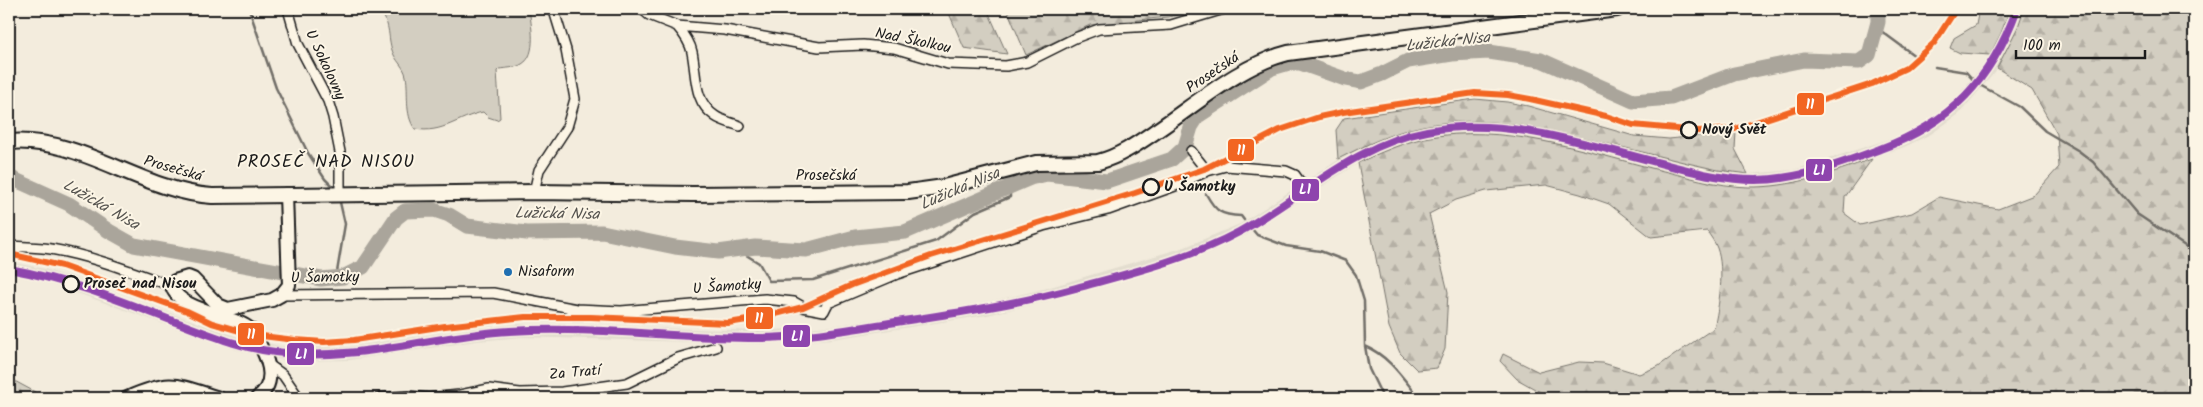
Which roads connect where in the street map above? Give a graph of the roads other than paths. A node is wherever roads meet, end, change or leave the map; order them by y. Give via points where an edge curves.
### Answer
1 (288, 9) edge
2 (556, 9) edge
3 (642, 9) edge
4 (1224, 9) edge
5 (1617, 9) edge
6 (1588, 11) edge
7 (677, 26) junction
8 (740, 126) dead end
9 (9, 142) edge
10 (1191, 150) dead end
11 (1207, 171) junction
12 (1300, 182) dead end
13 (534, 192) junction
14 (340, 193) junction
15 (286, 194) junction
16 (9, 246) edge
17 (172, 286) junction
18 (285, 290) junction
19 (716, 347) dead end
20 (269, 365) junction
21 (127, 398) edge
22 (219, 398) edge
23 (257, 398) edge
24 (299, 398) edge
25 (379, 398) edge
26 (428, 398) edge

1 - 14 street, U Sokolovny via 298,44 333,117 340,152
2 - 13 street via 575,99 567,128 539,170
3 - 7 street, Nad Školkou
4 - 7 street, Nad Školkou via 1171,25 1099,29 1027,62 1006,66 948,64 894,48 863,45 819,47 725,30
5 - 6 main road, Prosečská
6 - 13 main road, Prosečská via 1270,58 1133,147 1098,162 1036,164 908,192
7 - 8 street via 692,51 701,102 716,117
9 - 15 main road, Prosečská via 43,142 62,146 136,176 195,194
10 - 11 street
11 - 12 street via 1226,166 1286,171
11 - 18 street, U Šamotky via 1108,210 1042,226 897,274 828,303 824,311 794,302 765,299 621,311 577,310 493,293
13 - 14 main road, Prosečská
14 - 15 main road, Prosečská
15 - 18 street via 288,256
16 - 17 street via 67,252
17 - 18 street, U Šamotky via 181,278 193,279 218,305 228,309 272,300
17 - 20 street via 173,292 195,306 251,330
19 - 26 street, Za Tratí via 678,358 628,383 562,392 520,393 489,389
20 - 23 street via 267,386
20 - 24 street via 283,375
21 - 22 street via 153,387 172,384
25 - 26 street, Za Tratí

